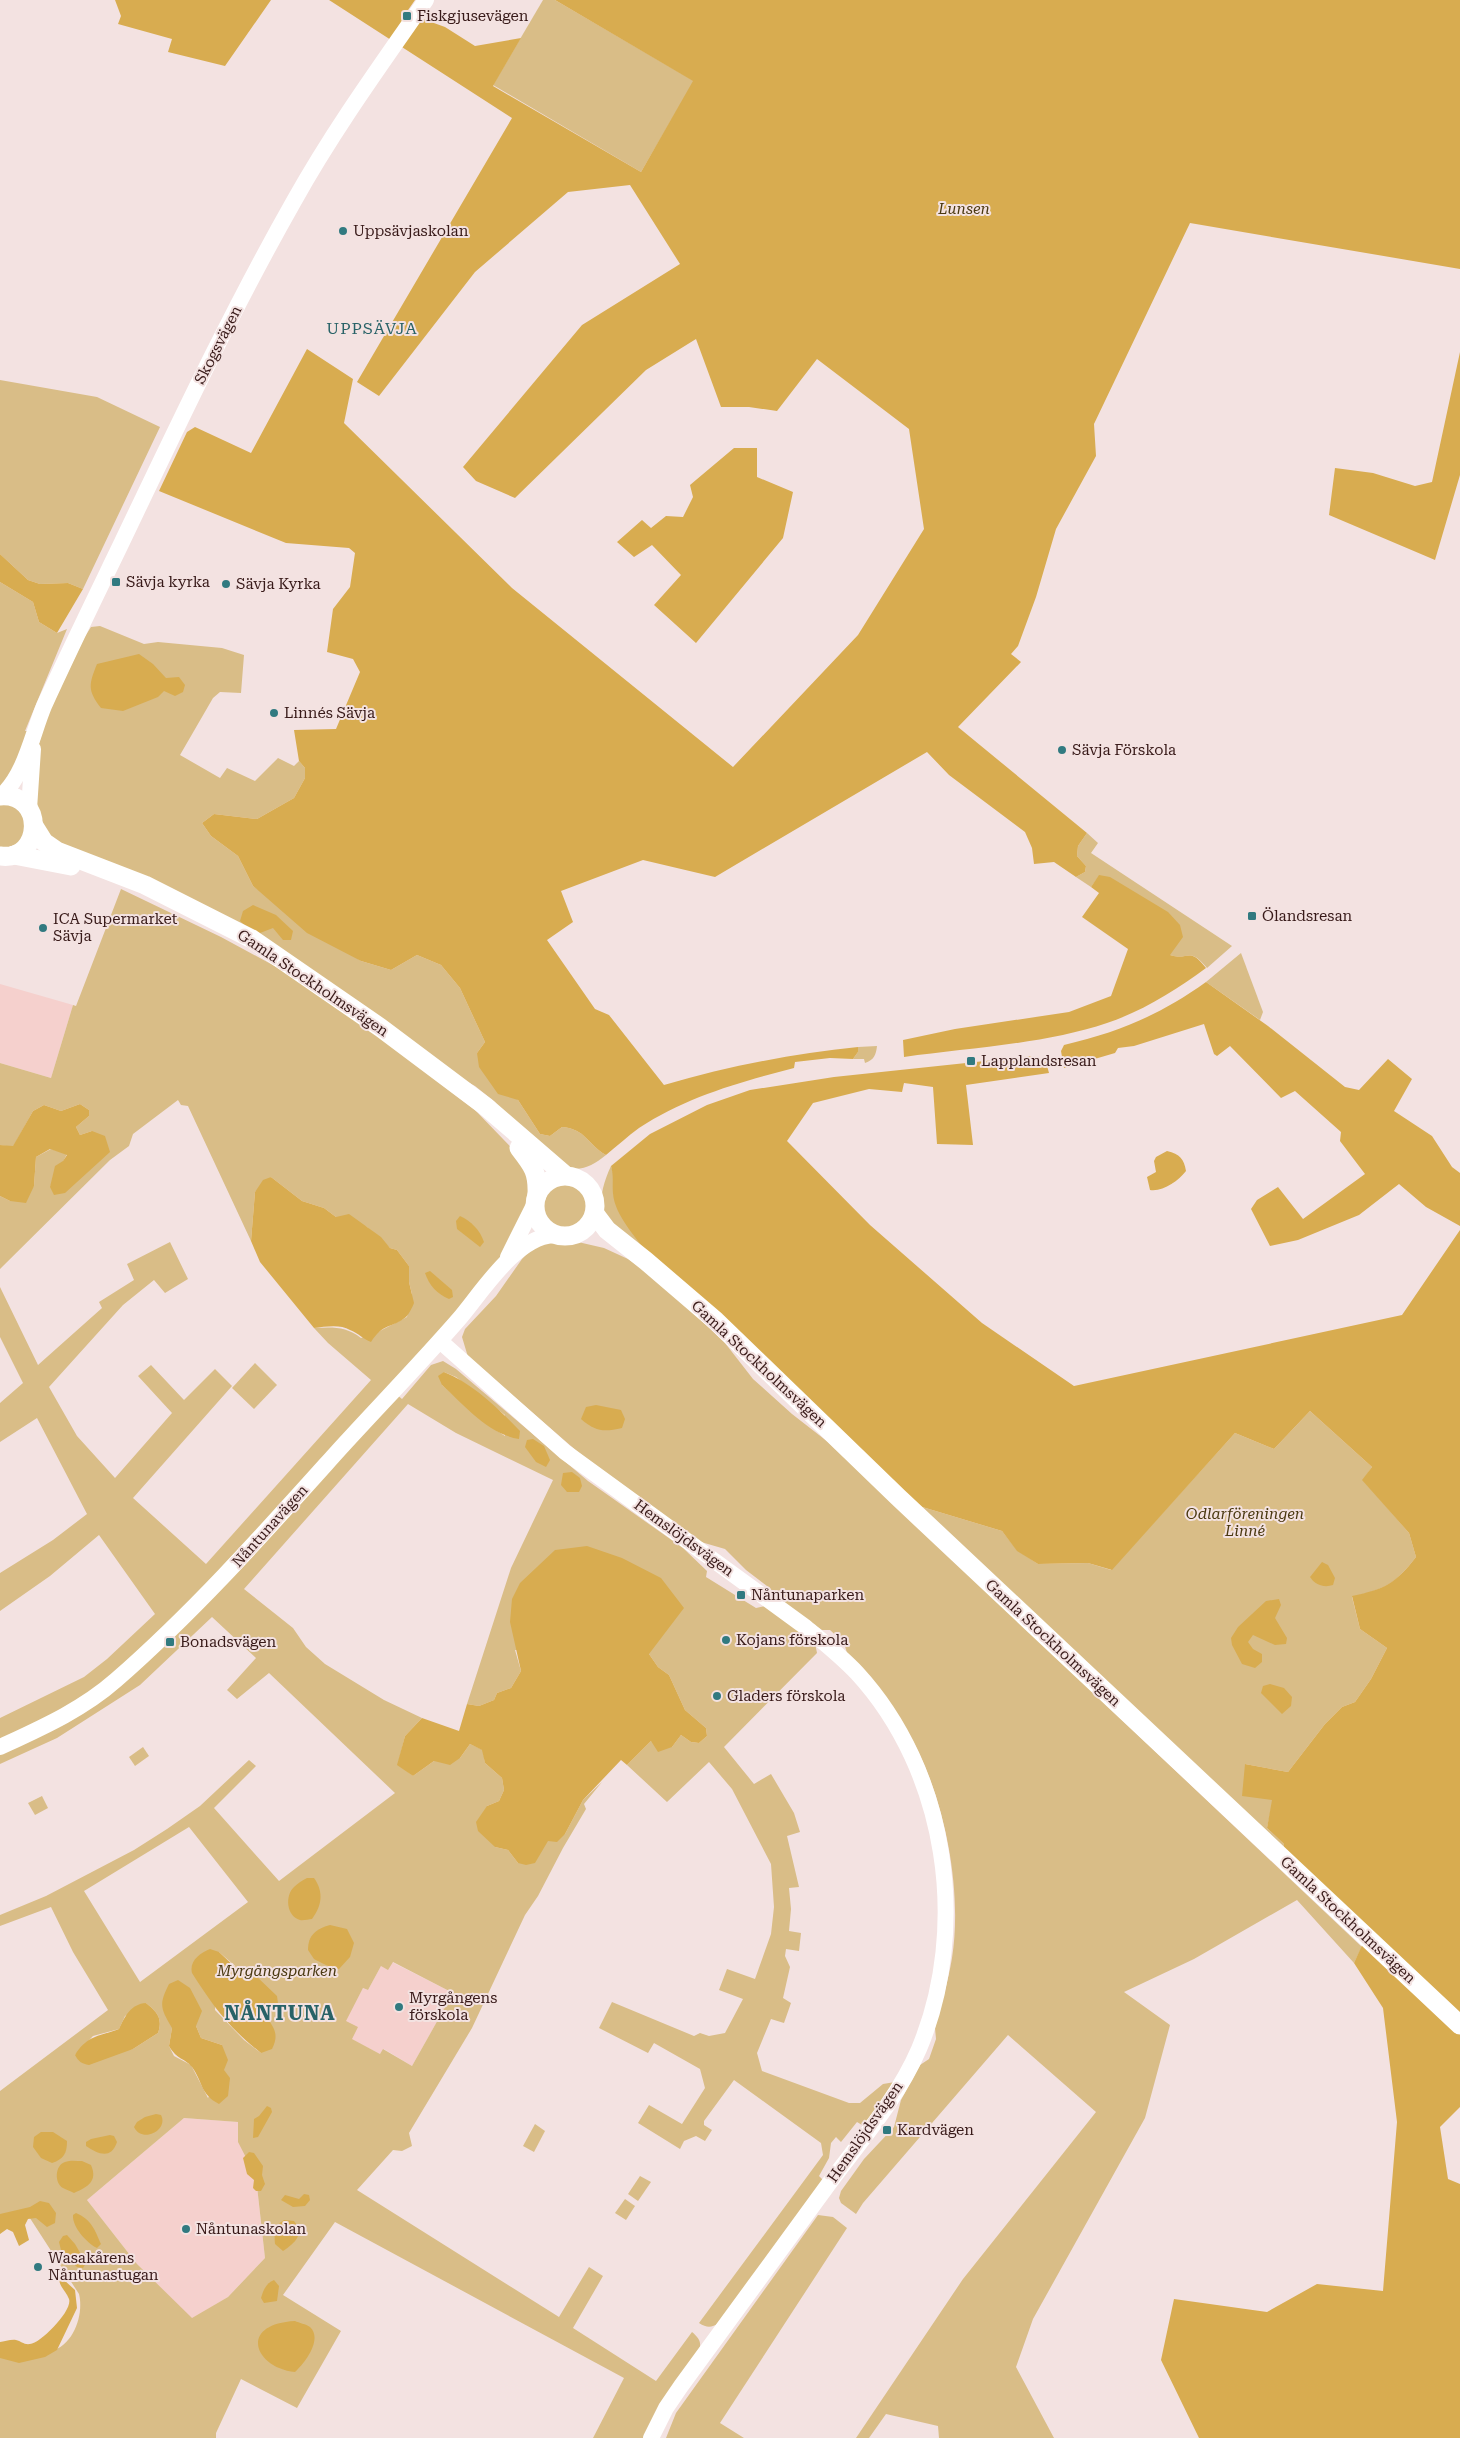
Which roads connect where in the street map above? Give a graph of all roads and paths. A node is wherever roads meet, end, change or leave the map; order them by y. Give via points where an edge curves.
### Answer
1 (426, 0) edge
2 (43, 708) junction
3 (1, 796) edge
4 (32, 818) junction
5 (5, 856) edge
6 (130, 880) junction
7 (485, 1106) junction
8 (565, 1175) junction
9 (536, 1200) junction
10 (595, 1214) junction
11 (560, 1236) junction
12 (646, 1261) junction
13 (505, 1263) junction
14 (440, 1340) junction
15 (0, 1747) edge
16 (1460, 2025) edge
17 (651, 2438) edge

1 - 2 street, Skogsvägen via 376,70 290,209 198,382
2 - 3 street, Skogsvägen via 15,781
2 - 4 street, Skogsvägen via 32,754
3 - 4 main road via 19,799
4 - 5 main road via 31,840 24,849
4 - 6 main road, Gamla Stockholmsvägen via 40,837 50,846
5 - 6 main road, Gamla Stockholmsvägen via 34,857
6 - 7 main road, Gamla Stockholmsvägen via 252,939 381,1028
7 - 8 main road, Gamla Stockholmsvägen
7 - 9 main road, Gamla Stockholmsvägen via 532,1164 538,1176
8 - 9 main road via 548,1181
8 - 10 main road via 578,1178 591,1190
9 - 11 main road via 538,1219
9 - 13 street, Nåntunavägen
10 - 11 main road via 582,1232
10 - 12 main road, Gamla Stockholmsvägen via 607,1230
11 - 12 main road, Gamla Stockholmsvägen via 607,1244
11 - 13 street, Nåntunavägen via 539,1236
12 - 16 main road, Gamla Stockholmsvägen via 716,1321 934,1531
13 - 14 street, Nåntunavägen
14 - 15 street, Nåntunavägen via 222,1579 116,1680 84,1704
14 - 17 street, Hemslöjdsvägen via 565,1452 804,1626 858,1674 879,1701 912,1757 924,1788 944,1864 946,1935 941,1973 927,2028 910,2067 882,2113 680,2386

